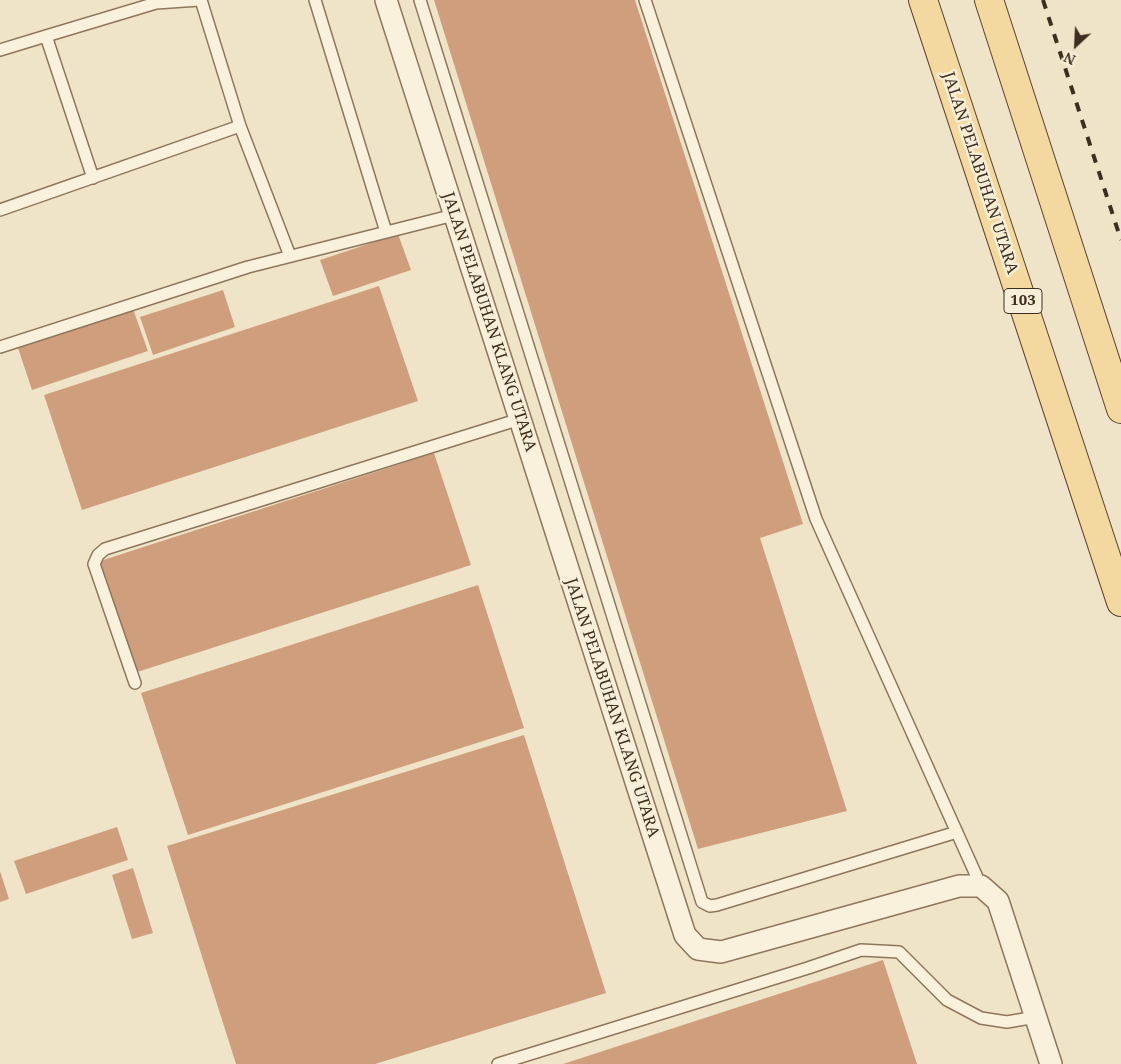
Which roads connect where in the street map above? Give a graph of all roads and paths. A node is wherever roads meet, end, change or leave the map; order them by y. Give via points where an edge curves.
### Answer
1 (200, 0) edge
2 (315, 0) edge
3 (386, 0) edge
4 (420, 0) edge
5 (646, 0) edge
6 (923, 0) edge
7 (989, 0) edge
8 (46, 36) junction
9 (0, 50) edge
10 (240, 126) junction
11 (93, 178) junction
12 (0, 210) edge
13 (454, 215) junction
14 (386, 232) junction
15 (290, 256) junction
16 (0, 347) edge
17 (1121, 409) edge
18 (520, 419) junction
19 (1121, 602) edge
20 (135, 684) dead end
21 (957, 832) junction
22 (981, 886) junction
23 (1036, 1017) junction
24 (498, 1064) edge
25 (1050, 1064) edge

1 - 8 lane via 156,3
1 - 10 lane
2 - 14 lane
3 - 13 street, JALAN PELABUHAN KLANG UTARA
4 - 21 lane via 702,902 717,905
5 - 21 lane via 816,519
6 - 19 main road, JALAN PELABUHAN UTARA / 103
7 - 17 main road
8 - 9 lane
8 - 11 lane
10 - 11 lane
10 - 15 lane
11 - 12 lane
13 - 14 lane
13 - 18 street, JALAN PELABUHAN KLANG UTARA
14 - 15 lane
15 - 16 lane via 248,266
18 - 20 lane via 105,549 94,564
18 - 22 street, JALAN PELABUHAN KLANG UTARA via 685,935 698,948 721,952 959,886
21 - 22 lane
22 - 23 street via 998,901
23 - 24 lane via 1007,1022 981,1018 947,1000 899,952 862,950
23 - 25 street

